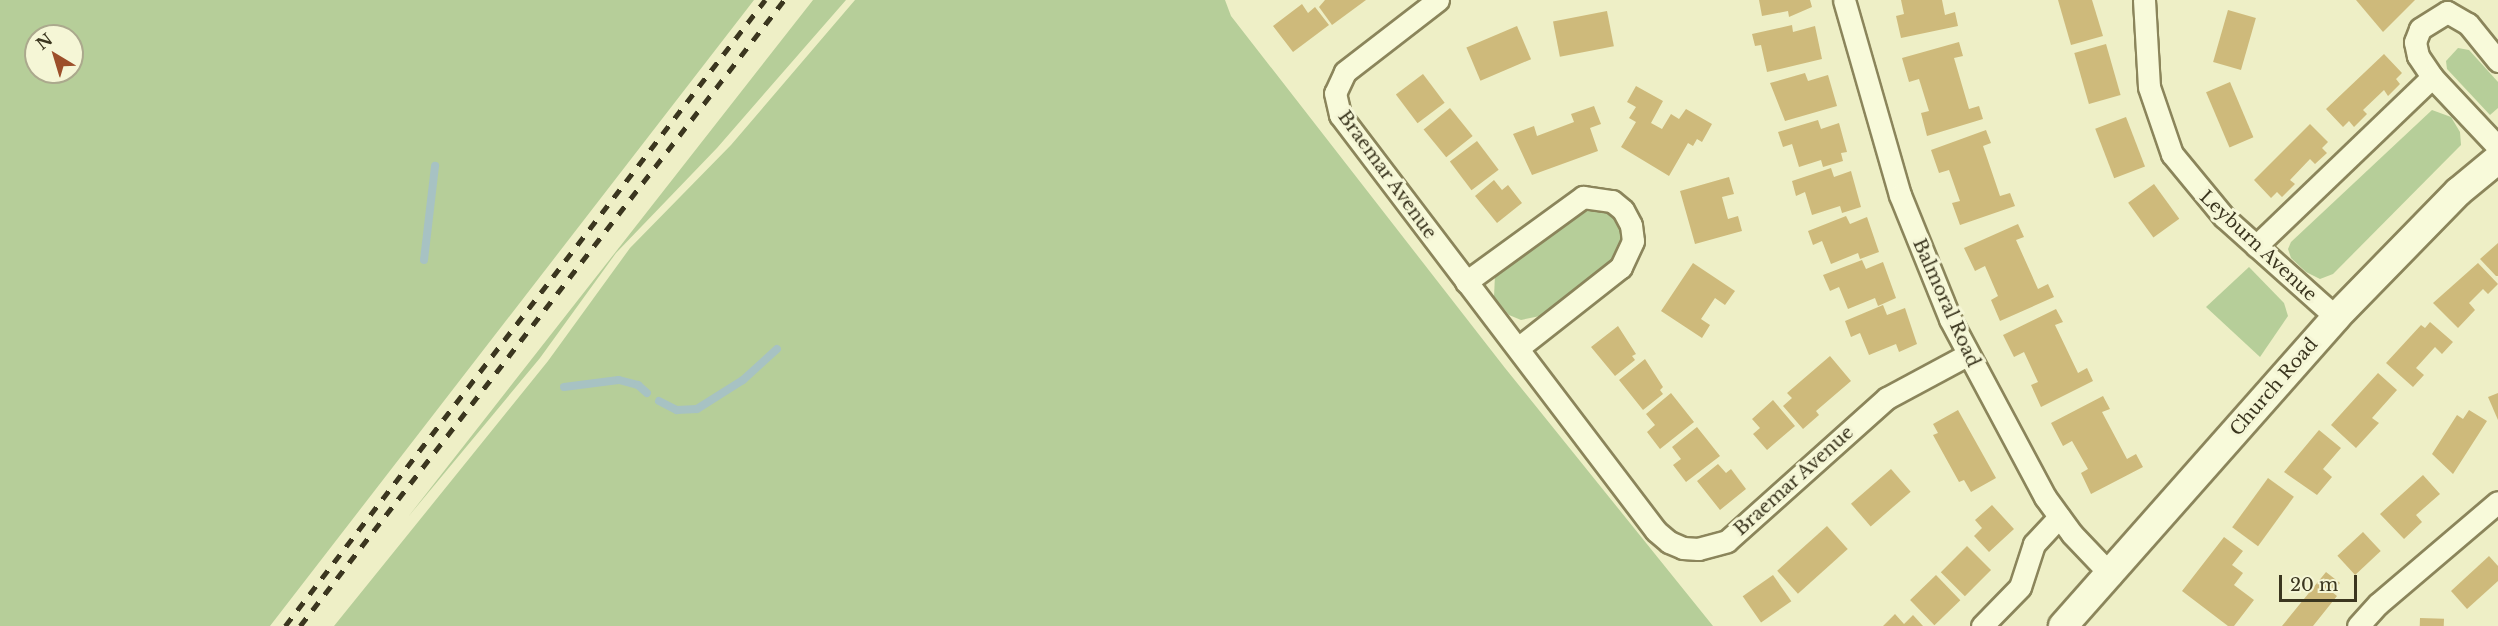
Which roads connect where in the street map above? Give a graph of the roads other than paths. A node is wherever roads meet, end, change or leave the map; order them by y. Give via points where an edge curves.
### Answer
1 (1438, 0) edge
2 (1844, 0) edge
3 (2144, 0) edge
4 (2498, 61) edge
5 (2432, 77) junction
6 (2498, 147) edge
7 (2498, 159) edge
8 (2256, 246) junction
9 (1466, 282) junction
10 (2336, 317) junction
11 (1518, 348) junction
12 (1967, 355) junction
13 (2498, 502) edge
14 (2059, 517) junction
15 (2111, 575) junction
16 (1982, 626) edge
17 (2063, 626) edge
18 (2358, 626) edge

1 - 9 street, Braemar Avenue via 1345,72 1335,93 1336,104 1346,124
2 - 12 street, Balmoral Road via 1900,195
3 - 8 street, Leyburn Avenue via 2149,87 2172,154 2197,190
4 - 5 street via 2468,24 2447,12 2420,29 2415,42 2418,56
5 - 6 street
5 - 8 street
7 - 10 main road, Church Road via 2458,192
8 - 10 street, Leyburn Avenue
9 - 11 street, Braemar Avenue
9 - 11 street via 1583,197 1612,201 1623,210 1631,225 1633,241 1621,267
10 - 15 main road, Church Road
11 - 12 street, Braemar Avenue via 1656,531 1683,548 1698,549 1737,534 1887,398
12 - 14 street, Balmoral Road
13 - 18 street via 2378,604
14 - 15 street, Balmoral Road
14 - 16 street via 2034,544 2020,587
15 - 17 main road, Church Road

